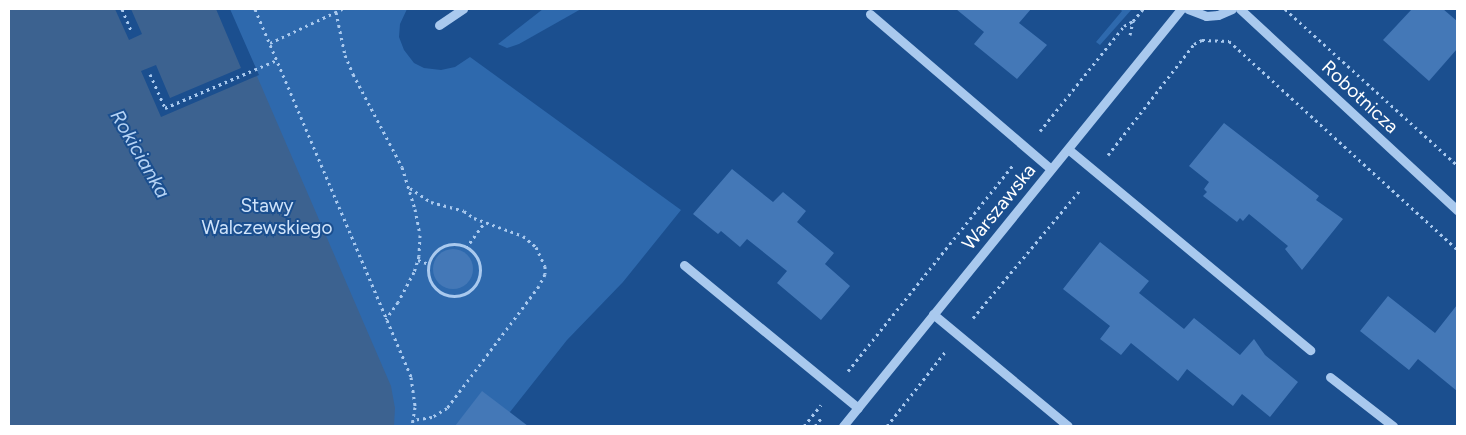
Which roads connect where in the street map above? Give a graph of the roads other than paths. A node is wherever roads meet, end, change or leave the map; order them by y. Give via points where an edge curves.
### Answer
1 (463, 9) edge
2 (1181, 9) edge
3 (1188, 9) edge
4 (1232, 9) edge
5 (1240, 9) edge
6 (870, 14) dead end
7 (439, 25) dead end
8 (1068, 149) junction
9 (1051, 169) junction
10 (1457, 210) edge
11 (684, 265) dead end
12 (933, 314) junction
13 (1310, 350) dead end
14 (1330, 377) dead end
15 (858, 408) junction
16 (843, 426) edge
17 (1068, 426) edge
18 (1393, 426) edge

1 - 7 street
2 - 8 street, Warszawska
3 - 4 street via 1206,16
5 - 10 street, Robotnicza
6 - 9 street
8 - 9 street, Warszawska
8 - 13 street
9 - 12 street, Warszawska
11 - 15 street
12 - 15 street, Warszawska
12 - 17 street
14 - 18 street
15 - 16 street, Warszawska

